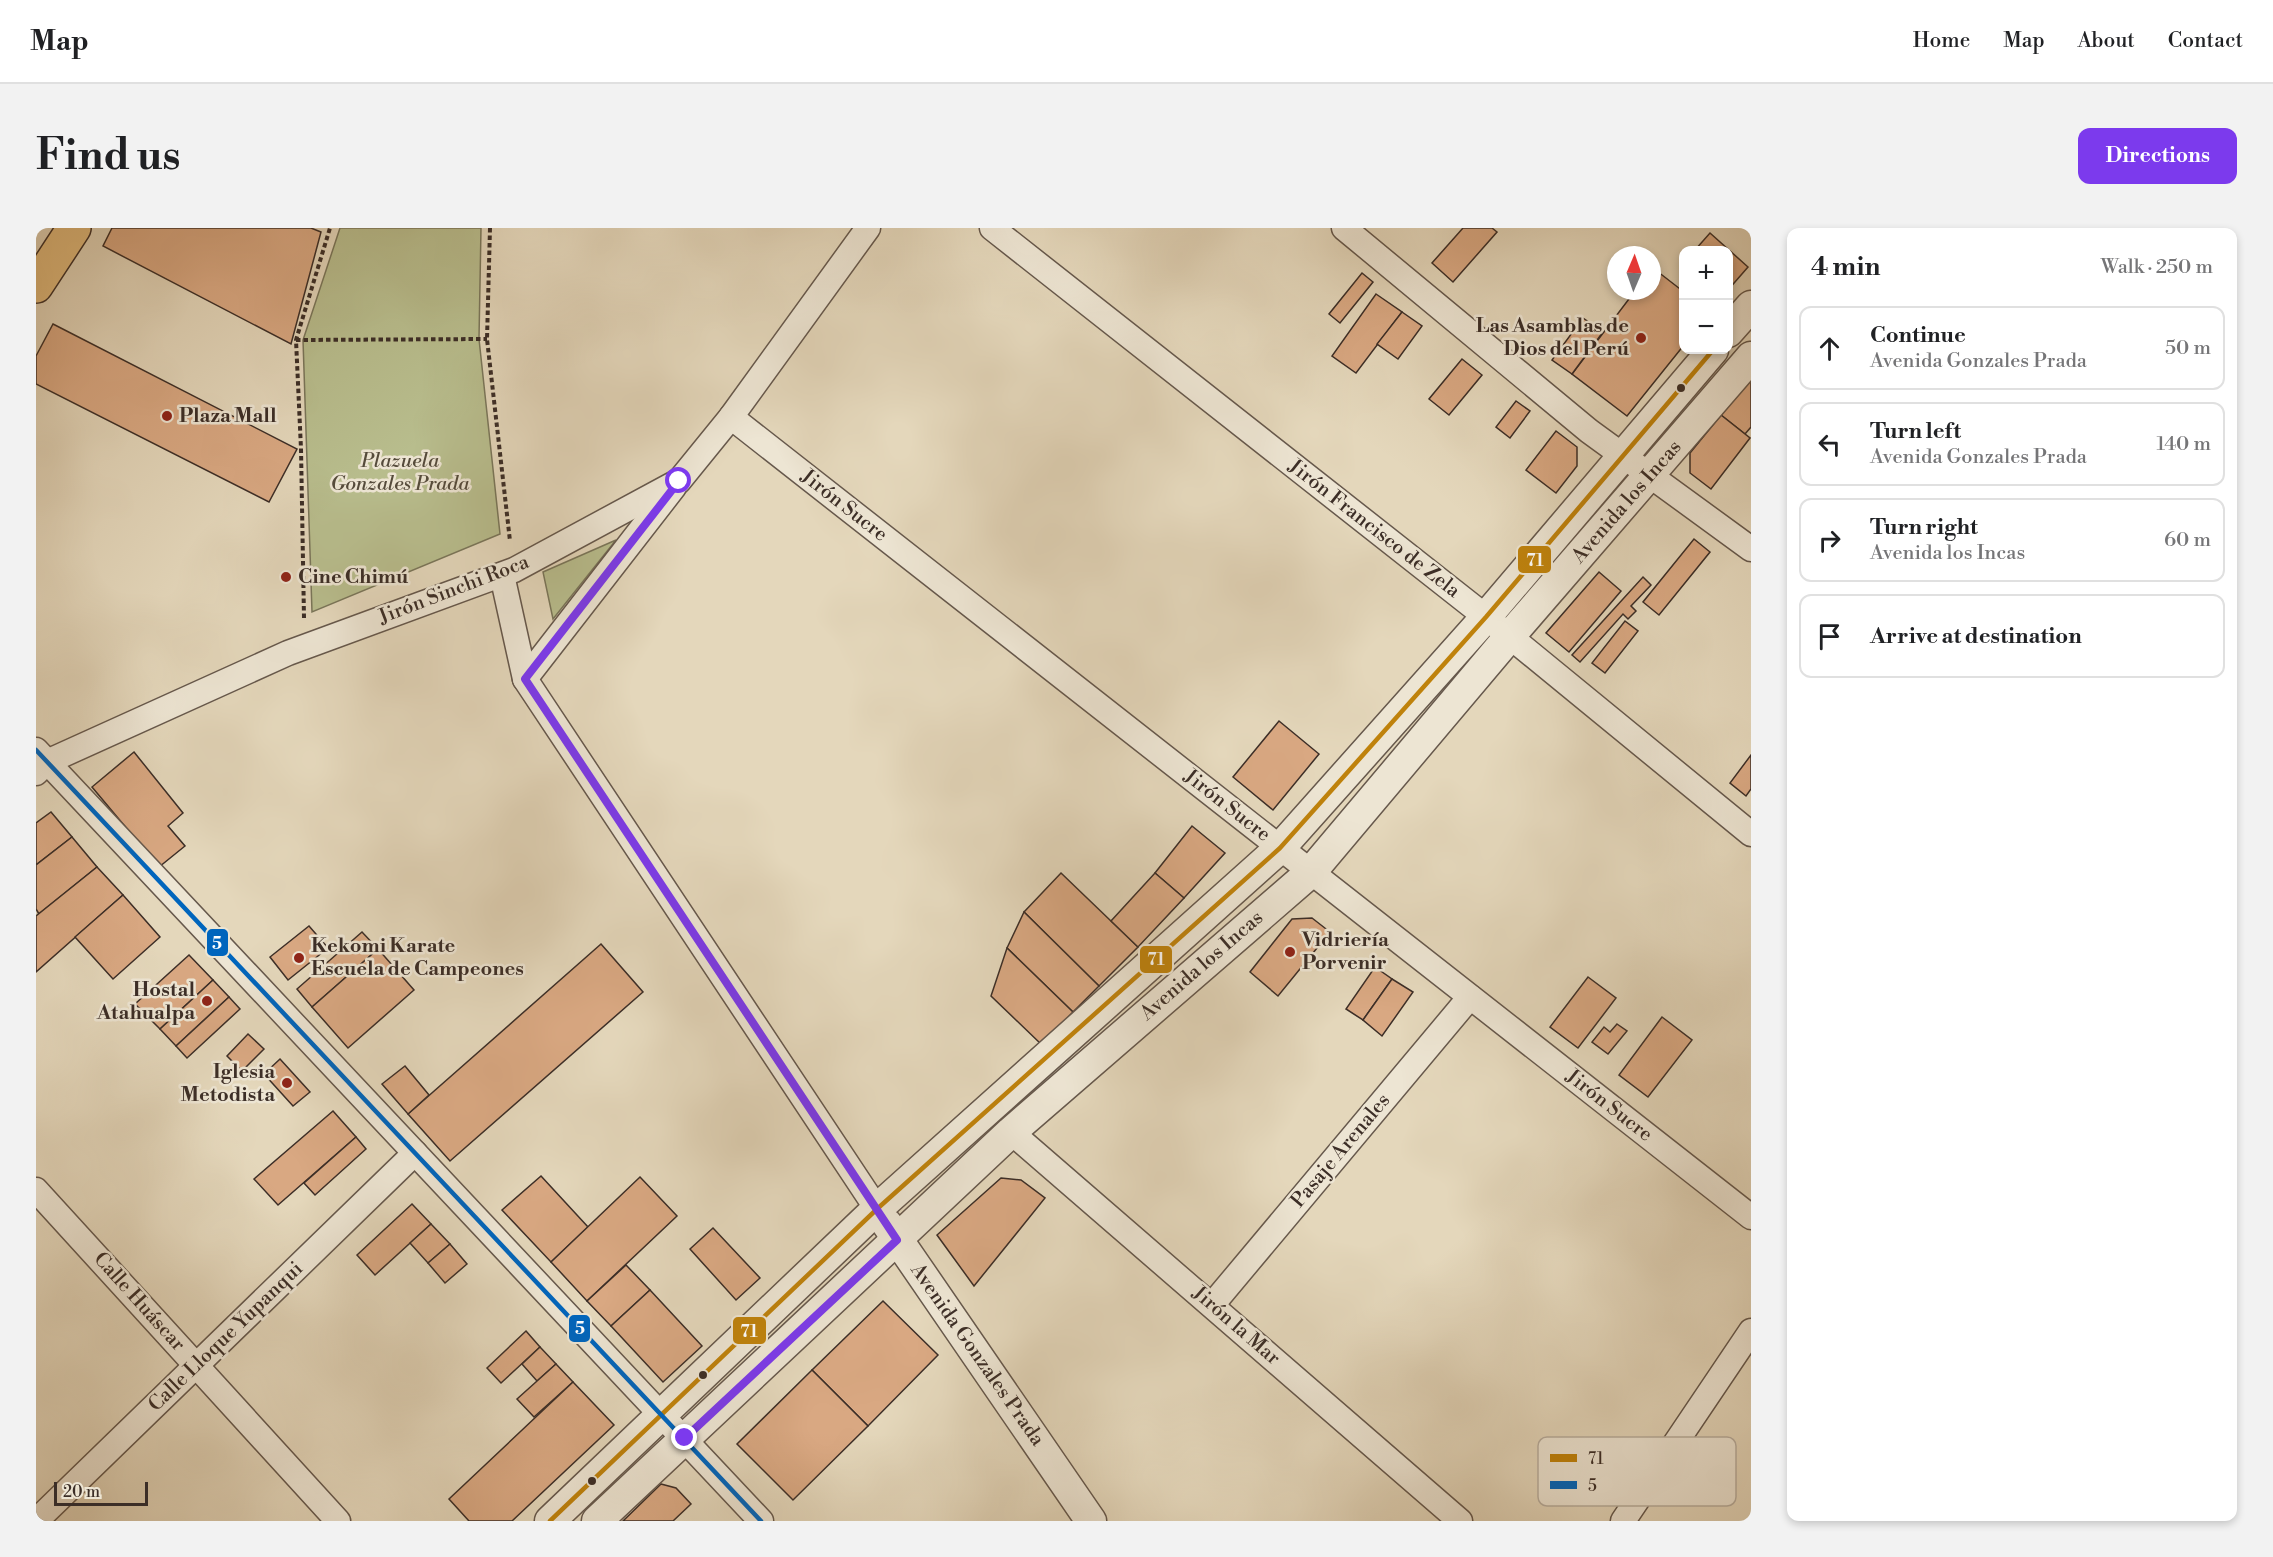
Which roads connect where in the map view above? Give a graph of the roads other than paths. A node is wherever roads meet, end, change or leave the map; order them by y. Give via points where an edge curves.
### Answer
1 (74, 228) edge
2 (868, 228) edge
3 (993, 228) edge
4 (1344, 228) edge
5 (36, 286) edge
6 (1751, 306) edge
7 (1733, 326) edge
8 (1710, 354) edge
9 (1751, 357) edge
10 (731, 417) junction
11 (1622, 455) junction
12 (1651, 475) junction
13 (679, 481) junction
14 (1751, 549) edge
15 (508, 573) junction
16 (1486, 617) junction
17 (1509, 637) junction
18 (525, 679) junction
19 (40, 762) edge
20 (1751, 834) edge
21 (1280, 848) junction
22 (1311, 872) junction
23 (1470, 997) junction
24 (1011, 1132) junction
25 (415, 1153) junction
26 (36, 1190) edge
27 (877, 1209) junction
28 (1751, 1217) edge
29 (897, 1240) junction
30 (1212, 1305) junction
31 (1751, 1331) edge
32 (196, 1365) junction
33 (662, 1414) junction
34 (1680, 1437) edge
35 (685, 1438) junction
36 (1633, 1506) edge
37 (36, 1521) edge
38 (338, 1521) edge
39 (550, 1521) edge
40 (597, 1521) edge
41 (761, 1521) edge
42 (1091, 1521) edge
43 (1460, 1521) edge
44 (1623, 1521) edge

1 - 5 main road
2 - 10 street, Jirón Sinchi Roca
3 - 16 street, Jirón Francisco de Zela
4 - 11 street
6 - 7 street
8 - 11 street, Avenida los Incas
9 - 12 street, Avenida los Incas
10 - 13 street, Jirón Sinchi Roca
10 - 21 street, Jirón Sucre
11 - 12 street
11 - 16 street, Avenida los Incas
12 - 14 street
12 - 17 street, Avenida los Incas
13 - 15 street, Jirón Sinchi Roca
13 - 18 street
15 - 18 street, Avenida Gonzales Prada
15 - 19 street, Jirón Sinchi Roca via 308,645
16 - 17 street, Jirón Francisco de Zela
16 - 21 street, Avenida los Incas
17 - 20 street, Jirón Francisco de Zela
17 - 22 street, Avenida los Incas
18 - 27 street, Avenida Gonzales Prada
19 - 25 street
21 - 22 street, Jirón Sucre
21 - 27 street, Avenida los Incas
22 - 23 street, Jirón Sucre
22 - 24 street, Avenida los Incas
23 - 28 street, Jirón Sucre
23 - 30 street, Pasaje Arenales
24 - 29 street, Avenida los Incas
24 - 30 street, Jirón la Mar
25 - 32 street, Calle Lloque Yupanqui
25 - 33 street
26 - 32 street, Calle Huáscar
27 - 29 street, Avenida Gonzales Prada
27 - 33 street, Avenida los Incas
29 - 35 street, Avenida los Incas
29 - 42 street, Avenida Gonzales Prada
30 - 43 street, Jirón la Mar
31 - 34 street
32 - 37 street, Calle Lloque Yupanqui
32 - 38 street, Calle Huáscar
33 - 35 street
33 - 39 street, Avenida los Incas
35 - 40 street, Avenida los Incas
35 - 41 street
36 - 44 street

